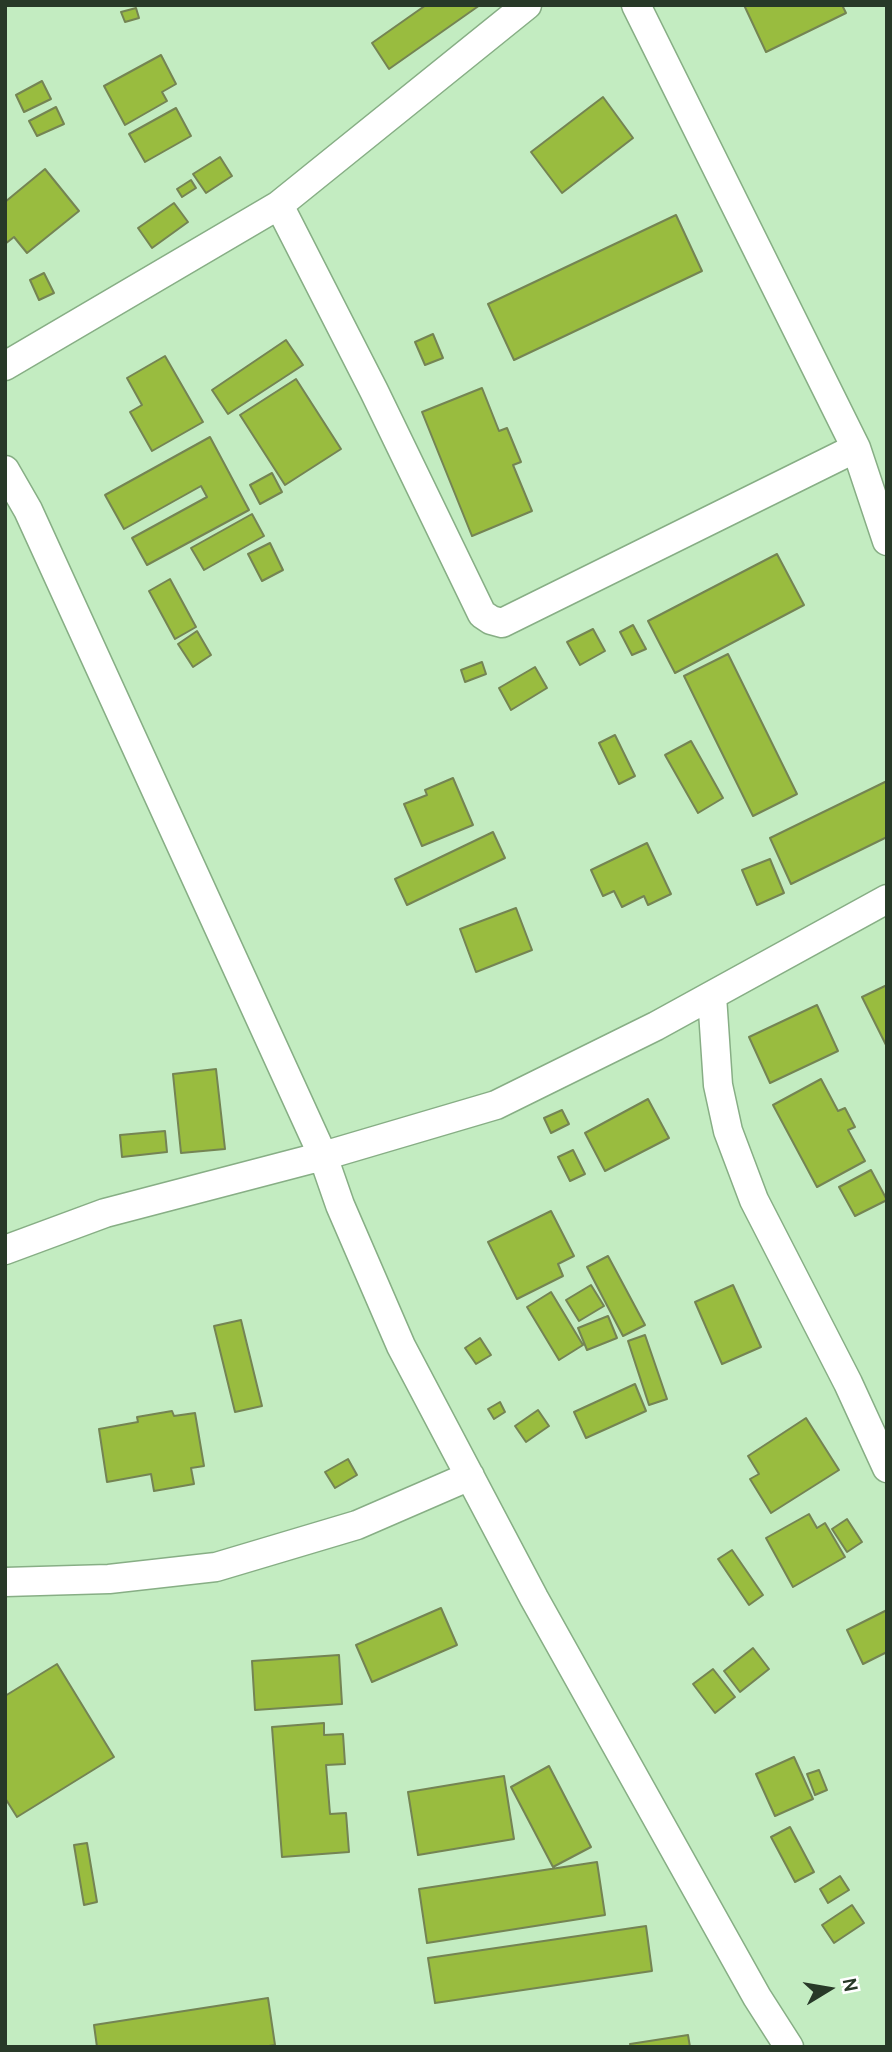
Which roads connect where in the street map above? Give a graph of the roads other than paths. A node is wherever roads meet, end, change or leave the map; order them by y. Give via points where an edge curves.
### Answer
1 (527, 5) edge
2 (636, 5) edge
3 (279, 205) junction
4 (5, 366) edge
5 (856, 448) junction
6 (5, 470) edge
7 (887, 541) edge
8 (887, 899) edge
9 (712, 996) junction
10 (323, 1157) junction
11 (5, 1250) edge
12 (887, 1468) edge
13 (470, 1476) junction
14 (5, 1582) edge
15 (789, 2047) edge

1 - 3 street
2 - 5 street
3 - 4 street
3 - 5 street via 482,614 491,621 502,623
5 - 7 street
6 - 10 street via 28,510
8 - 9 street
9 - 10 street via 496,1105
9 - 12 street via 718,1085 728,1131 754,1200
10 - 11 street via 106,1213
10 - 13 street via 401,1346
13 - 14 street via 358,1525 216,1567 110,1579
13 - 15 street via 534,1598

